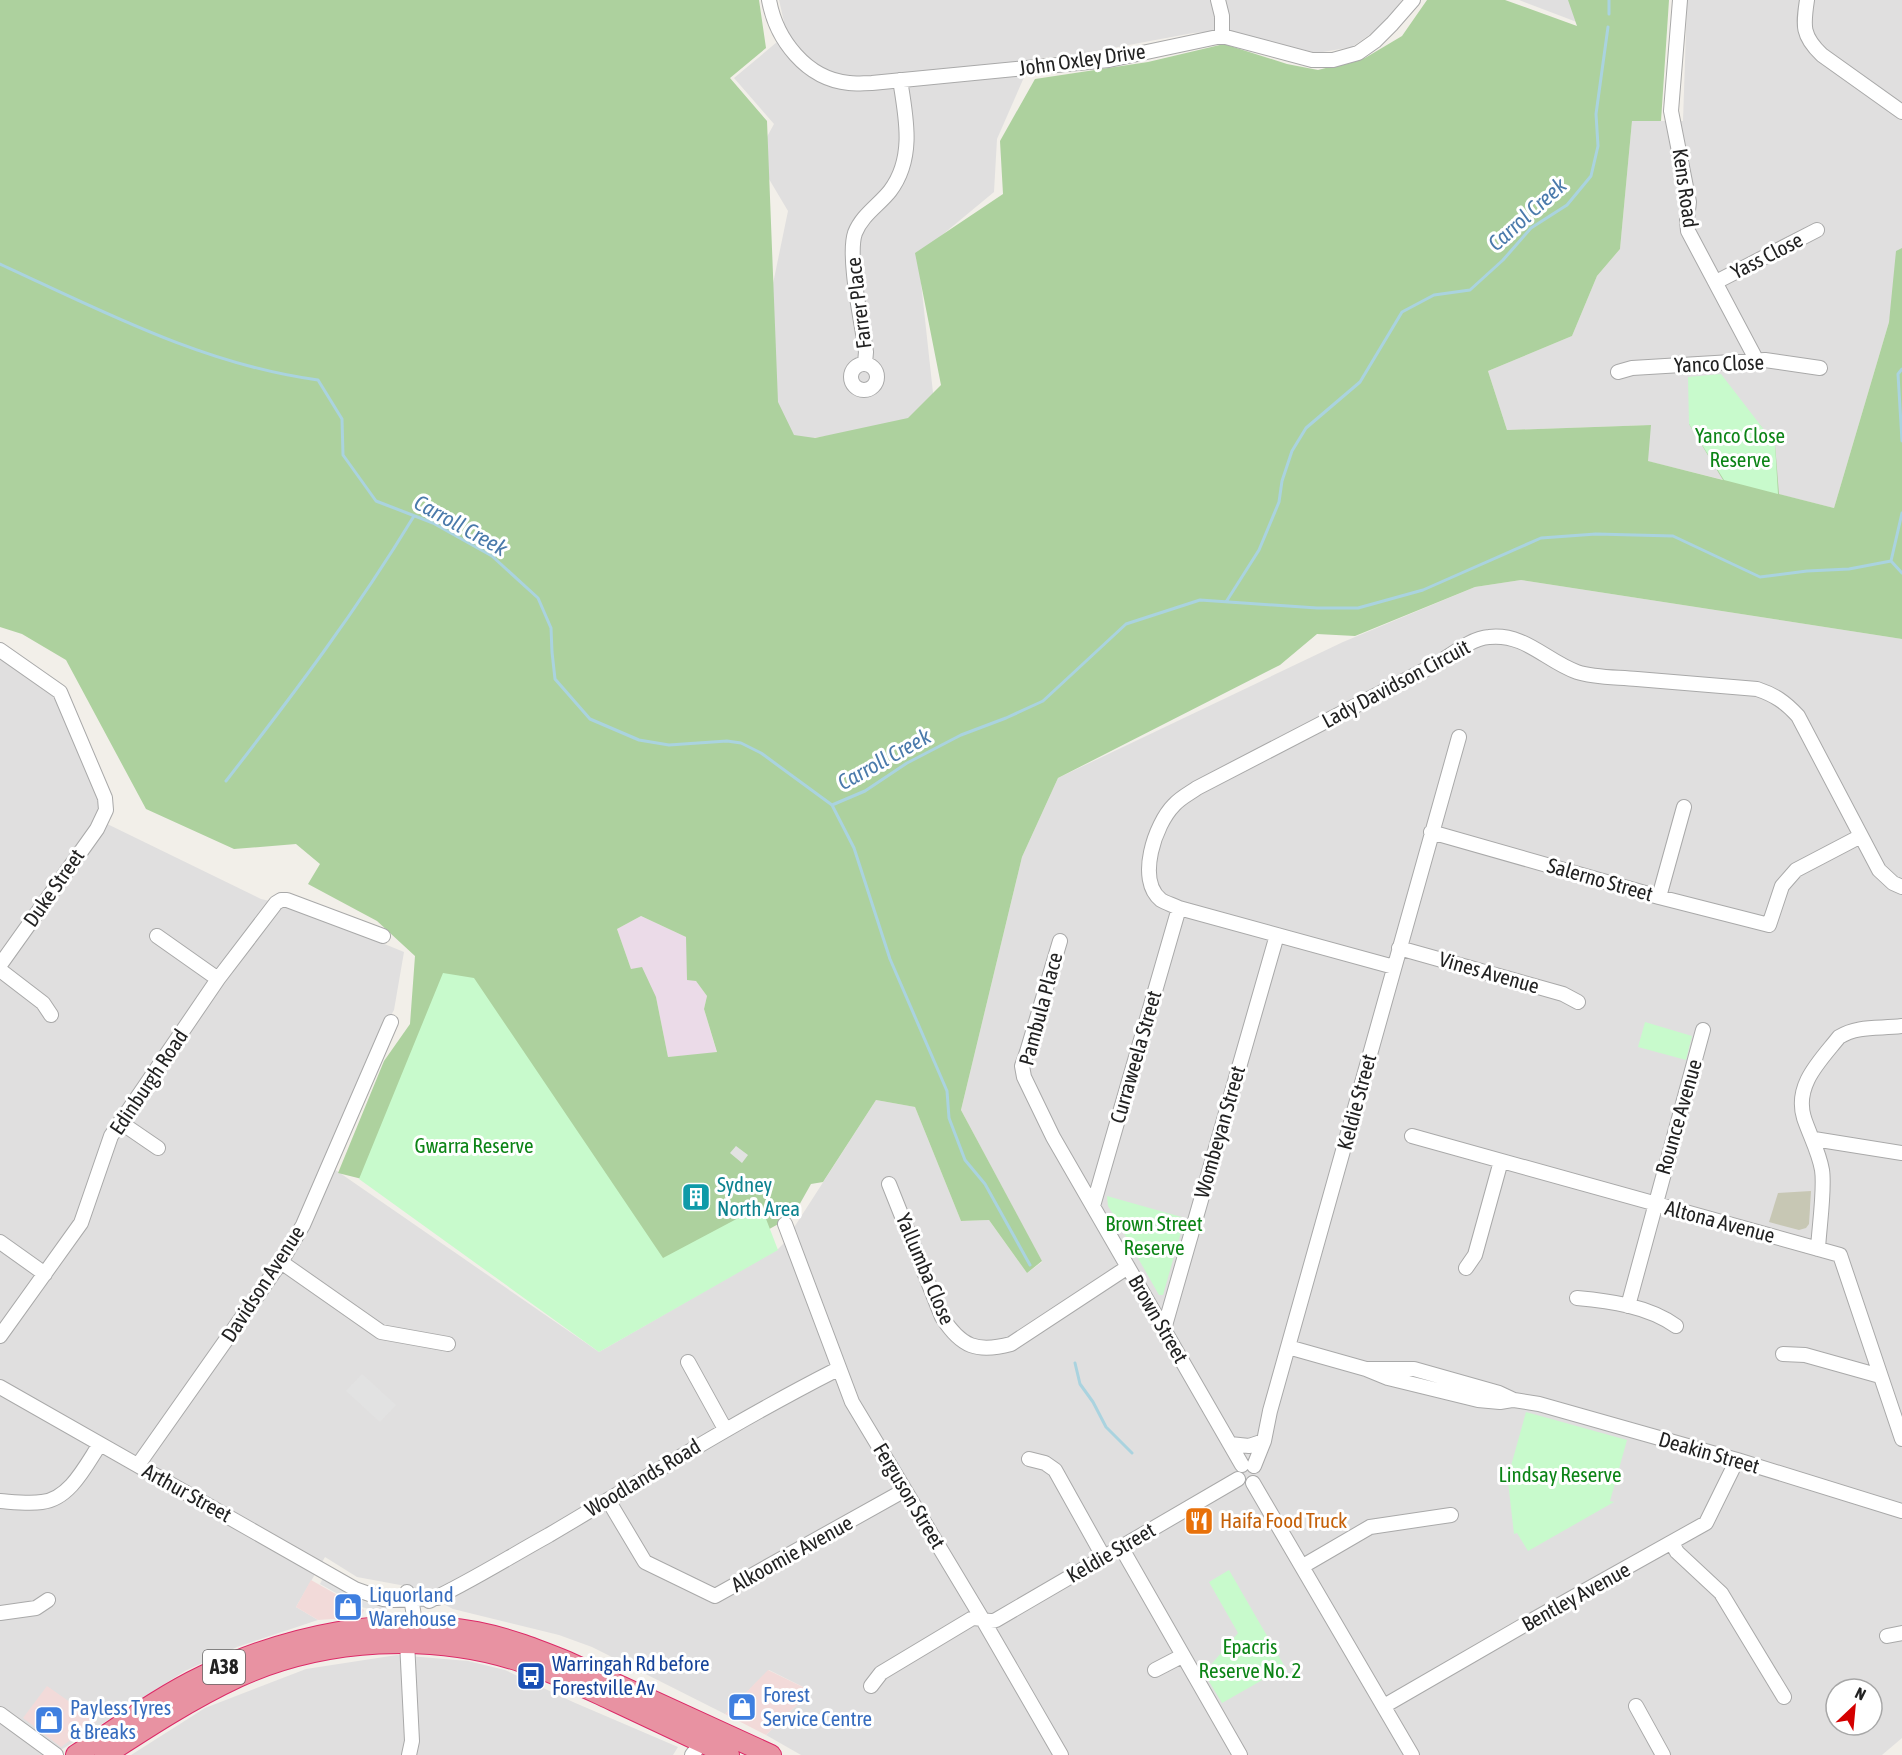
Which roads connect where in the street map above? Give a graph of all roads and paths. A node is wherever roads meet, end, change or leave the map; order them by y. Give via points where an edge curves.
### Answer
1 (769, 0) edge
2 (1218, 0) edge
3 (1413, 0) edge
4 (1680, 0) edge
5 (1806, 0) edge
6 (1221, 36) junction
7 (900, 80) junction
8 (1902, 112) edge
9 (1817, 230) dead end
10 (1716, 282) junction
11 (1757, 361) junction
12 (865, 363) dead end
13 (1820, 368) dead end
14 (1618, 372) dead end
15 (0, 650) edge
16 (1459, 737) dead end
17 (1684, 807) dead end
18 (1431, 832) junction
19 (1861, 836) junction
20 (1902, 887) edge
21 (1659, 897) junction
22 (1179, 908) junction
23 (1277, 934) junction
24 (158, 936) dead end
25 (384, 936) dead end
26 (1060, 941) dead end
27 (1399, 948) junction
28 (0, 965) edge
29 (1394, 968) junction
30 (0, 970) edge
31 (218, 979) junction
32 (1578, 1002) dead end
33 (51, 1015) dead end
34 (391, 1022) dead end
35 (1902, 1026) edge
36 (1703, 1030) dead end
37 (1024, 1077) joint
38 (120, 1122) junction
39 (1412, 1136) dead end
40 (1814, 1139) junction
41 (158, 1148) dead end
42 (1902, 1153) edge
43 (1501, 1161) junction
44 (889, 1184) dead end
45 (1654, 1204) junction
46 (1093, 1206) junction
47 (785, 1224) dead end
48 (0, 1242) edge
49 (1818, 1249) junction
50 (281, 1262) junction
51 (1128, 1267) junction
52 (1467, 1268) dead end
53 (45, 1274) junction
54 (1577, 1298) dead end
55 (1628, 1306) junction
56 (1676, 1326) dead end
57 (1164, 1329) junction
58 (0, 1336) edge
59 (448, 1344) dead end
60 (1288, 1347) junction
61 (1783, 1354) dead end
62 (688, 1362) dead end
63 (840, 1370) junction
64 (1880, 1376) junction
65 (0, 1387) edge
66 (1902, 1394) edge
67 (1889, 1399) junction
68 (724, 1429) junction
69 (1902, 1439) edge
70 (1264, 1441) junction
71 (100, 1444) junction
72 (1230, 1444) junction
73 (1029, 1459) dead end
74 (1737, 1460) junction
75 (138, 1466) junction
76 (1248, 1466) junction
77 (1238, 1479) junction
78 (1253, 1483) junction
79 (905, 1490) junction
80 (608, 1500) junction
81 (0, 1501) edge
82 (1902, 1512) edge
83 (1451, 1515) dead end
84 (1672, 1543) junction
85 (1121, 1547) junction
86 (1103, 1556) junction
87 (1303, 1566) junction
88 (375, 1595) junction
89 (48, 1600) dead end
90 (394, 1600) junction
91 (0, 1612) edge
92 (409, 1614) junction
93 (983, 1620) junction
94 (1902, 1633) edge
95 (1887, 1636) dead end
96 (1182, 1656) junction
97 (1155, 1670) dead end
98 (871, 1686) dead end
99 (1784, 1697) dead end
100 (1384, 1706) junction
101 (1635, 1706) dead end
102 (0, 1714) edge
103 (697, 1749) edge
104 (56, 1755) edge
105 (76, 1755) edge
106 (105, 1755) edge
107 (409, 1755) edge
108 (729, 1755) edge
109 (771, 1755) edge
110 (1061, 1755) edge
111 (1240, 1755) edge
112 (1412, 1755) edge
113 (1663, 1755) edge

1 - 7 street, John Oxley Drive via 780,35 805,64 847,83
2 - 6 street
3 - 6 street, John Oxley Drive via 1366,47 1334,60 1312,60
4 - 10 street, Kens Road via 1671,111 1689,202 1688,231
5 - 8 street via 1806,36 1812,46
6 - 7 street, John Oxley Drive via 1109,60
7 - 12 street, Farrer Place via 907,127 905,161 891,190 864,218 852,250
9 - 10 street, Yass Close
10 - 11 street, Kens Road
11 - 13 street, Yanco Close
11 - 14 street, Yanco Close
15 - 28 street, Duke Street via 60,692 105,798 106,810 97,829
16 - 18 street, Keldie Street
17 - 21 street
18 - 21 street, Salerno Street
18 - 27 street, Keldie Street
19 - 20 street, Lady Davidson Circuit via 1879,870
19 - 21 street, Salerno Street via 1796,870 1782,886 1769,925
19 - 22 street, Lady Davidson Circuit via 1798,716 1774,695 1756,689 1578,672 1521,641 1487,637 1197,788 1174,805 1160,825 1148,871 1161,900
22 - 23 street, Lady Davidson Circuit
22 - 46 street, Curraweela Street
23 - 29 street, Lady Davidson Circuit
23 - 57 street, Wombeyan Street
24 - 31 street
25 - 31 street, Edinburgh Road via 281,900
26 - 37 street, Pambula Place via 1022,1066
27 - 29 street, Keldie Street
27 - 32 street, Vines Avenue via 1563,994
29 - 60 street, Keldie Street
30 - 33 street via 43,1003
31 - 38 street, Edinburgh Road
34 - 50 street, Davidson Avenue via 303,1225
35 - 40 street via 1858,1029 1839,1037 1806,1082 1801,1098
36 - 45 street, Rounce Avenue
37 - 46 street, Brown Street
38 - 41 street
38 - 53 street, Edinburgh Road via 111,1136 81,1223
39 - 43 street, Altona Avenue
40 - 42 street
40 - 49 street via 1822,1172
43 - 45 street, Altona Avenue
43 - 52 street via 1475,1255
44 - 51 street, Yallumba Close via 942,1317 953,1334 973,1346 990,1349 1011,1344
45 - 49 street, Altona Avenue
45 - 55 street, Rounce Avenue
46 - 51 street, Brown Street
47 - 63 street, Ferguson Street
48 - 53 street
49 - 64 street, Altona Avenue via 1840,1255
50 - 59 street via 381,1332
50 - 75 street, Davidson Avenue
51 - 57 street, Brown Street
53 - 58 street, Edinburgh Road
54 - 55 street
55 - 56 street via 1665,1318
57 - 72 street, Brown Street
60 - 70 street, Keldie Street
60 - 74 street, Deakin Street via 1366,1369 1414,1369
61 - 64 street via 1805,1355
62 - 68 street
63 - 68 street, Woodlands Road
63 - 79 street, Ferguson Street via 852,1402
64 - 67 street, Altona Avenue
65 - 71 street, Arthur Street
66 - 67 street
67 - 69 street, Altona Avenue
68 - 80 street, Woodlands Road
70 - 72 street via 1249,1446
70 - 76 street, Keldie Street
71 - 75 street, Arthur Street
71 - 81 street via 66,1491 56,1498 43,1502
72 - 76 street, Brown Street
73 - 86 street via 1055,1470
74 - 82 street, Deakin Street
74 - 84 street, Bentley Avenue via 1706,1523
75 - 88 street, Arthur Street via 350,1586
76 - 77 street via 1238,1470
76 - 78 street via 1258,1474
77 - 78 street via 1244,1484
77 - 85 street, Keldie Street
78 - 87 street
79 - 80 street, Alkoomie Avenue via 715,1596 645,1562
79 - 93 street, Ferguson Street
80 - 92 street, Woodlands Road via 466,1583 442,1594 441,1589
83 - 87 street via 1370,1527
84 - 99 street via 1721,1593
84 - 100 street, Bentley Avenue
85 - 86 street, Keldie Street
85 - 96 street
86 - 93 street, Keldie Street via 996,1620
87 - 100 street
88 - 90 street, Arthur Street
88 - 92 street, Arthur Street via 386,1592
89 - 91 street via 36,1608
90 - 92 street, Woodlands Road
90 - 92 street
92 - 103 highway, A38 via 465,1647 523,1662 585,1688
92 - 105 highway, A38 via 291,1641 203,1676
92 - 106 highway, A38 via 333,1650 290,1659 241,1676
92 - 107 street
92 - 109 highway, A38 via 436,1627 479,1632 533,1648
93 - 98 street, Keldie Street via 971,1619 881,1673
93 - 110 street, Ferguson Street
94 - 95 street
96 - 97 street
96 - 111 street
100 - 112 street
101 - 113 street
102 - 104 street
103 - 108 highway, A38

